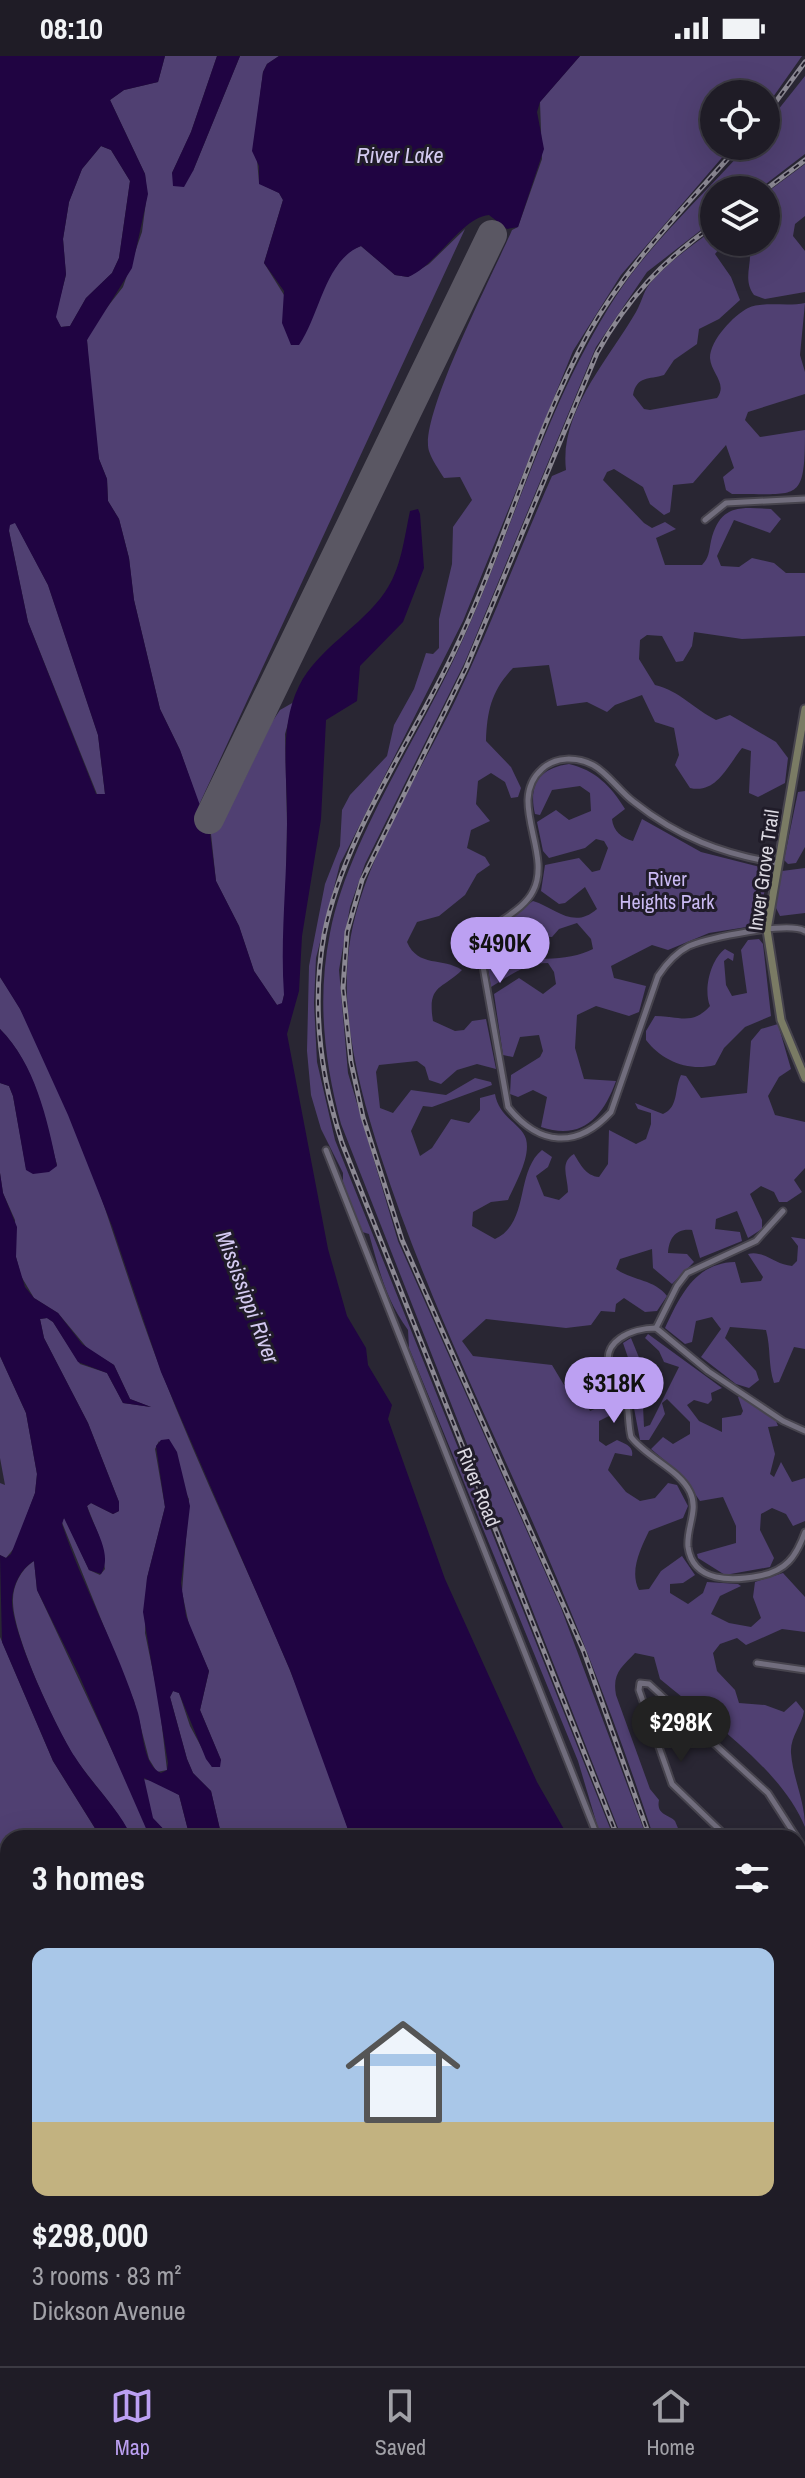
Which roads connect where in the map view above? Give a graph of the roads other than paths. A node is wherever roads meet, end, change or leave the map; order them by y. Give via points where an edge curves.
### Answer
1 (805, 499) edge
2 (705, 520) dead end
3 (805, 709) edge
4 (777, 863) junction
5 (767, 930) junction
6 (805, 931) edge
7 (805, 1078) edge
8 (326, 1150) dead end
9 (783, 1211) dead end
10 (656, 1328) junction
11 (805, 1431) edge
12 (805, 1532) edge
13 (757, 1663) dead end
14 (805, 1670) edge
15 (595, 1830) edge
16 (719, 1830) edge
17 (793, 1830) edge

1 - 2 street via 726,503
3 - 4 street, Inver Grove Trail
4 - 5 street, Inver Grove Trail
4 - 5 street via 733,856 671,829 595,766 572,757 539,771 529,799 539,873 535,889 526,903 484,935 481,955 508,1107 521,1124 558,1140 597,1128 611,1112 658,976 670,959 689,946
5 - 6 street via 787,926
5 - 7 street, Inver Grove Trail via 781,1020
8 - 15 street, River Road
9 - 10 street via 756,1241 687,1273
10 - 11 street via 708,1371
10 - 12 street via 639,1328 617,1339 609,1368 627,1402 631,1437 690,1491 694,1507 688,1547 696,1565 721,1580 765,1575 789,1564
13 - 14 street
16 - 17 street via 672,1784 640,1683 649,1684 768,1793

